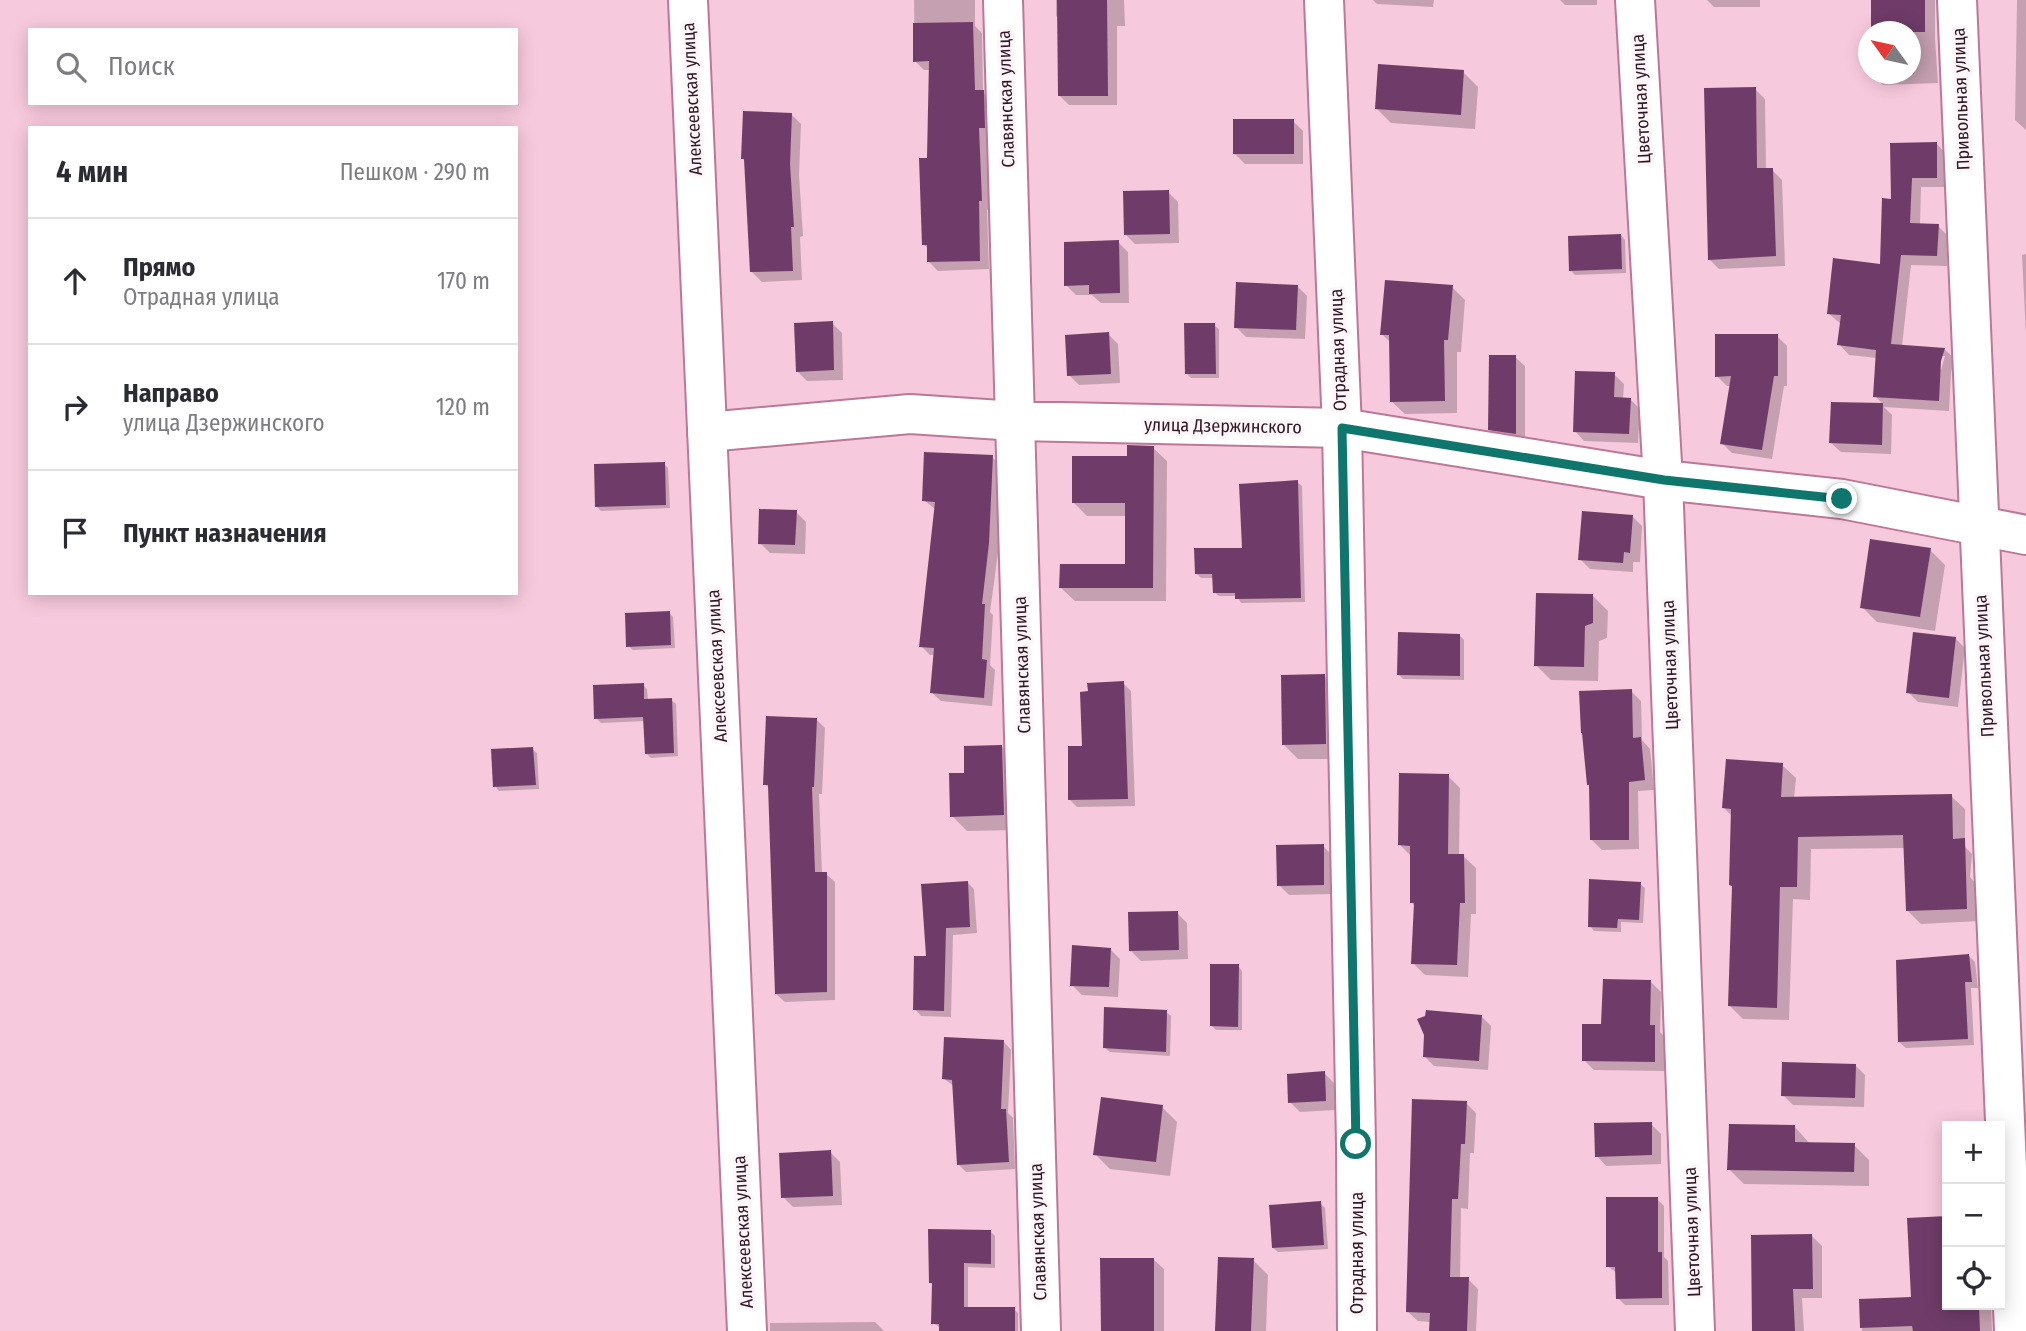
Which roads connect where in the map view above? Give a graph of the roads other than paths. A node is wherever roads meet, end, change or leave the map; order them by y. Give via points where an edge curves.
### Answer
1 (688, 0) edge
2 (1003, 0) edge
3 (1324, 0) edge
4 (1635, 0) edge
5 (1957, 0) edge
6 (1016, 421) junction
7 (1342, 428) junction
8 (707, 432) junction
9 (1664, 480) junction
10 (1978, 526) junction
11 (2026, 535) edge
12 (747, 1331) edge
13 (1041, 1331) edge
14 (1357, 1331) edge
15 (1696, 1331) edge
16 (2014, 1331) edge

1 - 8 street, Алексеевская улица
2 - 6 street, Славянская улица
3 - 7 street, Отрадная улица
4 - 9 street, Цветочная улица
5 - 10 street, Привольная улица
6 - 7 street, улица Дзержинского
6 - 8 street, улица Дзержинского via 910,414
6 - 13 street, Славянская улица
7 - 9 street, улица Дзержинского
7 - 14 street, Отрадная улица
8 - 12 street, Алексеевская улица
9 - 10 street, улица Дзержинского via 1842,499
9 - 15 street, Цветочная улица
10 - 11 street, улица Дзержинского
10 - 16 street, Привольная улица

